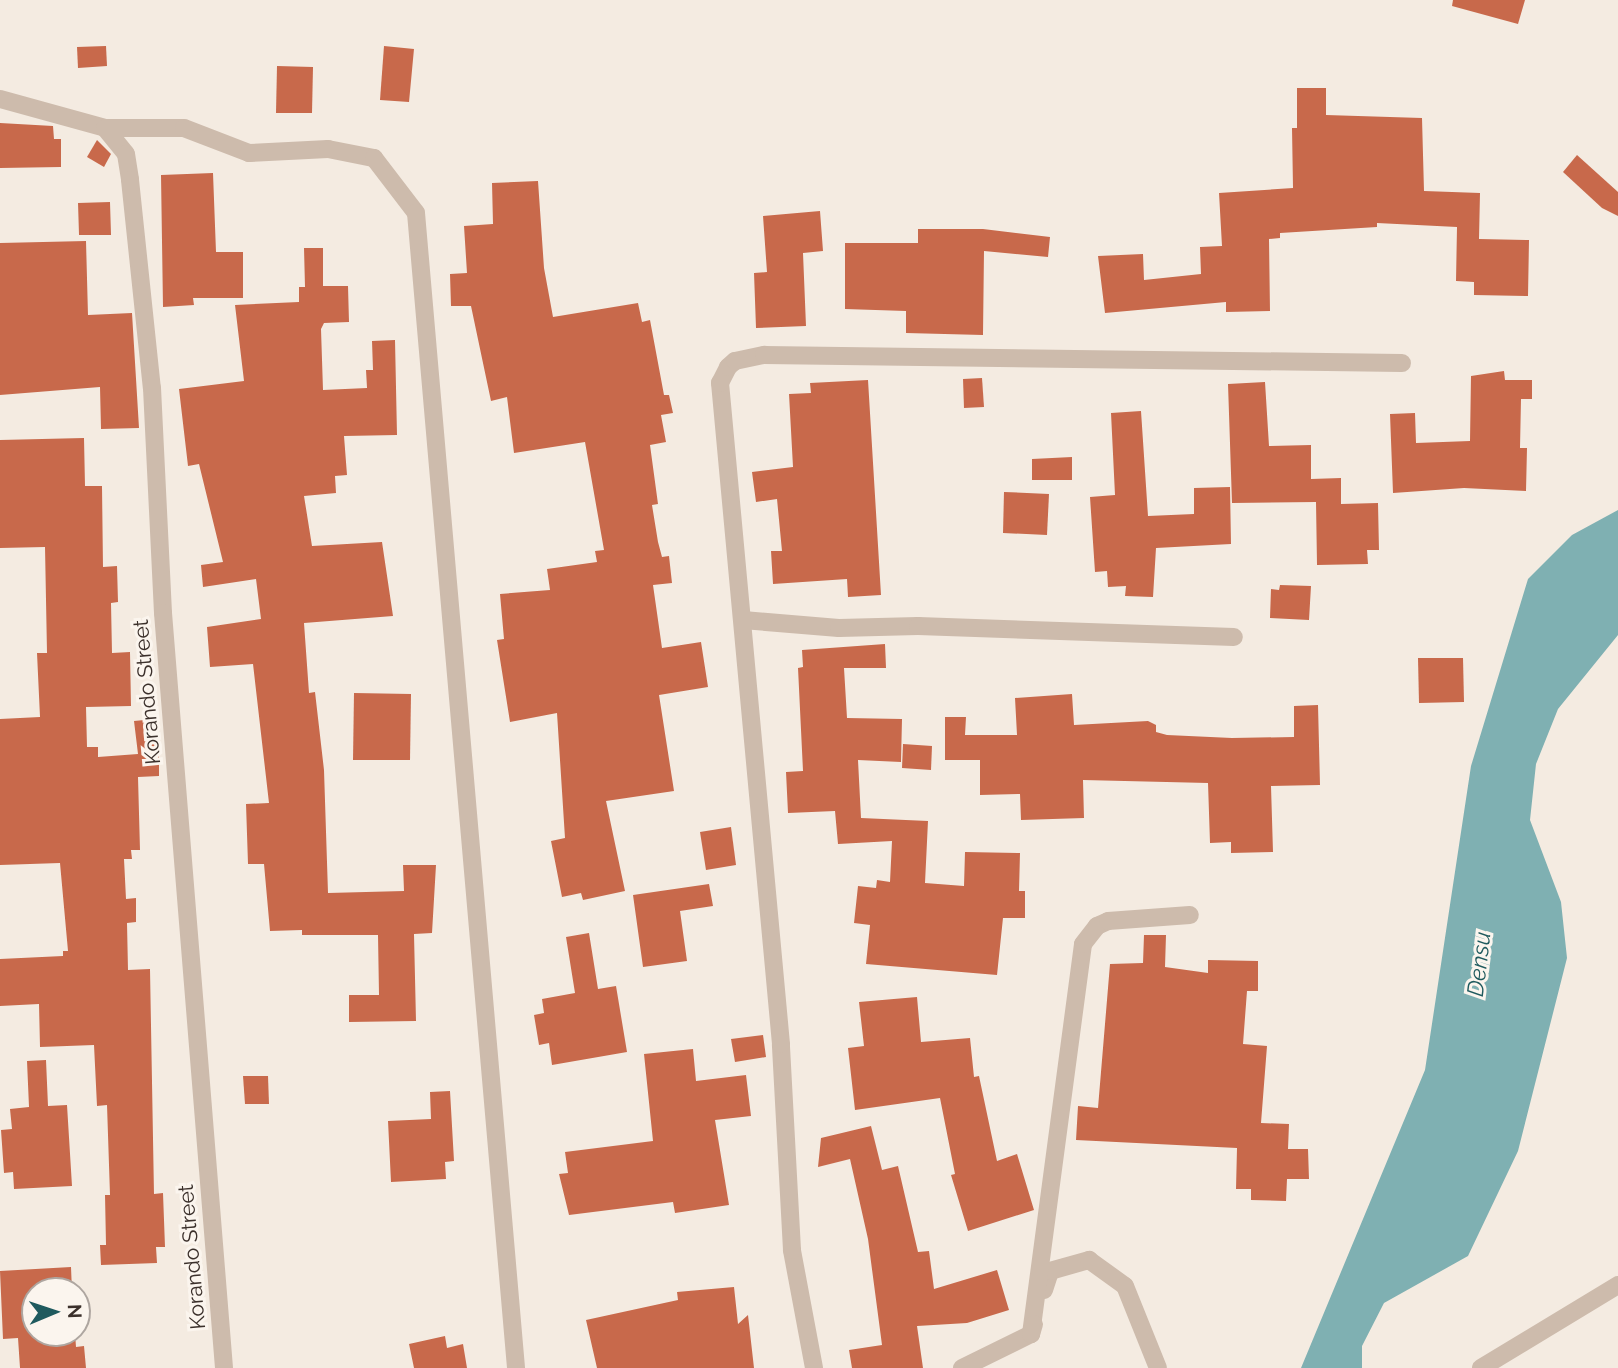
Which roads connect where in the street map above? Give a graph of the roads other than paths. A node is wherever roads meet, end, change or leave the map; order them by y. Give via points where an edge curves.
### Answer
1 (0, 99) edge
2 (105, 128) junction
3 (1402, 363) dead end
4 (743, 620) junction
5 (1234, 637) dead end
6 (1190, 915) dead end
7 (1618, 1285) edge
8 (1031, 1334) junction
9 (224, 1368) edge
10 (516, 1368) edge
11 (814, 1368) edge
12 (962, 1368) edge
13 (1158, 1368) edge
14 (1481, 1368) edge

1 - 2 street
2 - 9 street, Korando Street via 126,154 152,388 163,613
2 - 10 street via 184,128 249,153 328,149 374,158 416,213
3 - 4 street via 764,355 734,360 720,383
4 - 5 street via 839,628 918,626
4 - 11 street via 781,1044 792,1250
6 - 8 street via 1108,921 1097,926 1083,944
7 - 14 street
8 - 12 street
8 - 13 street via 1050,1271 1089,1260 1125,1286

